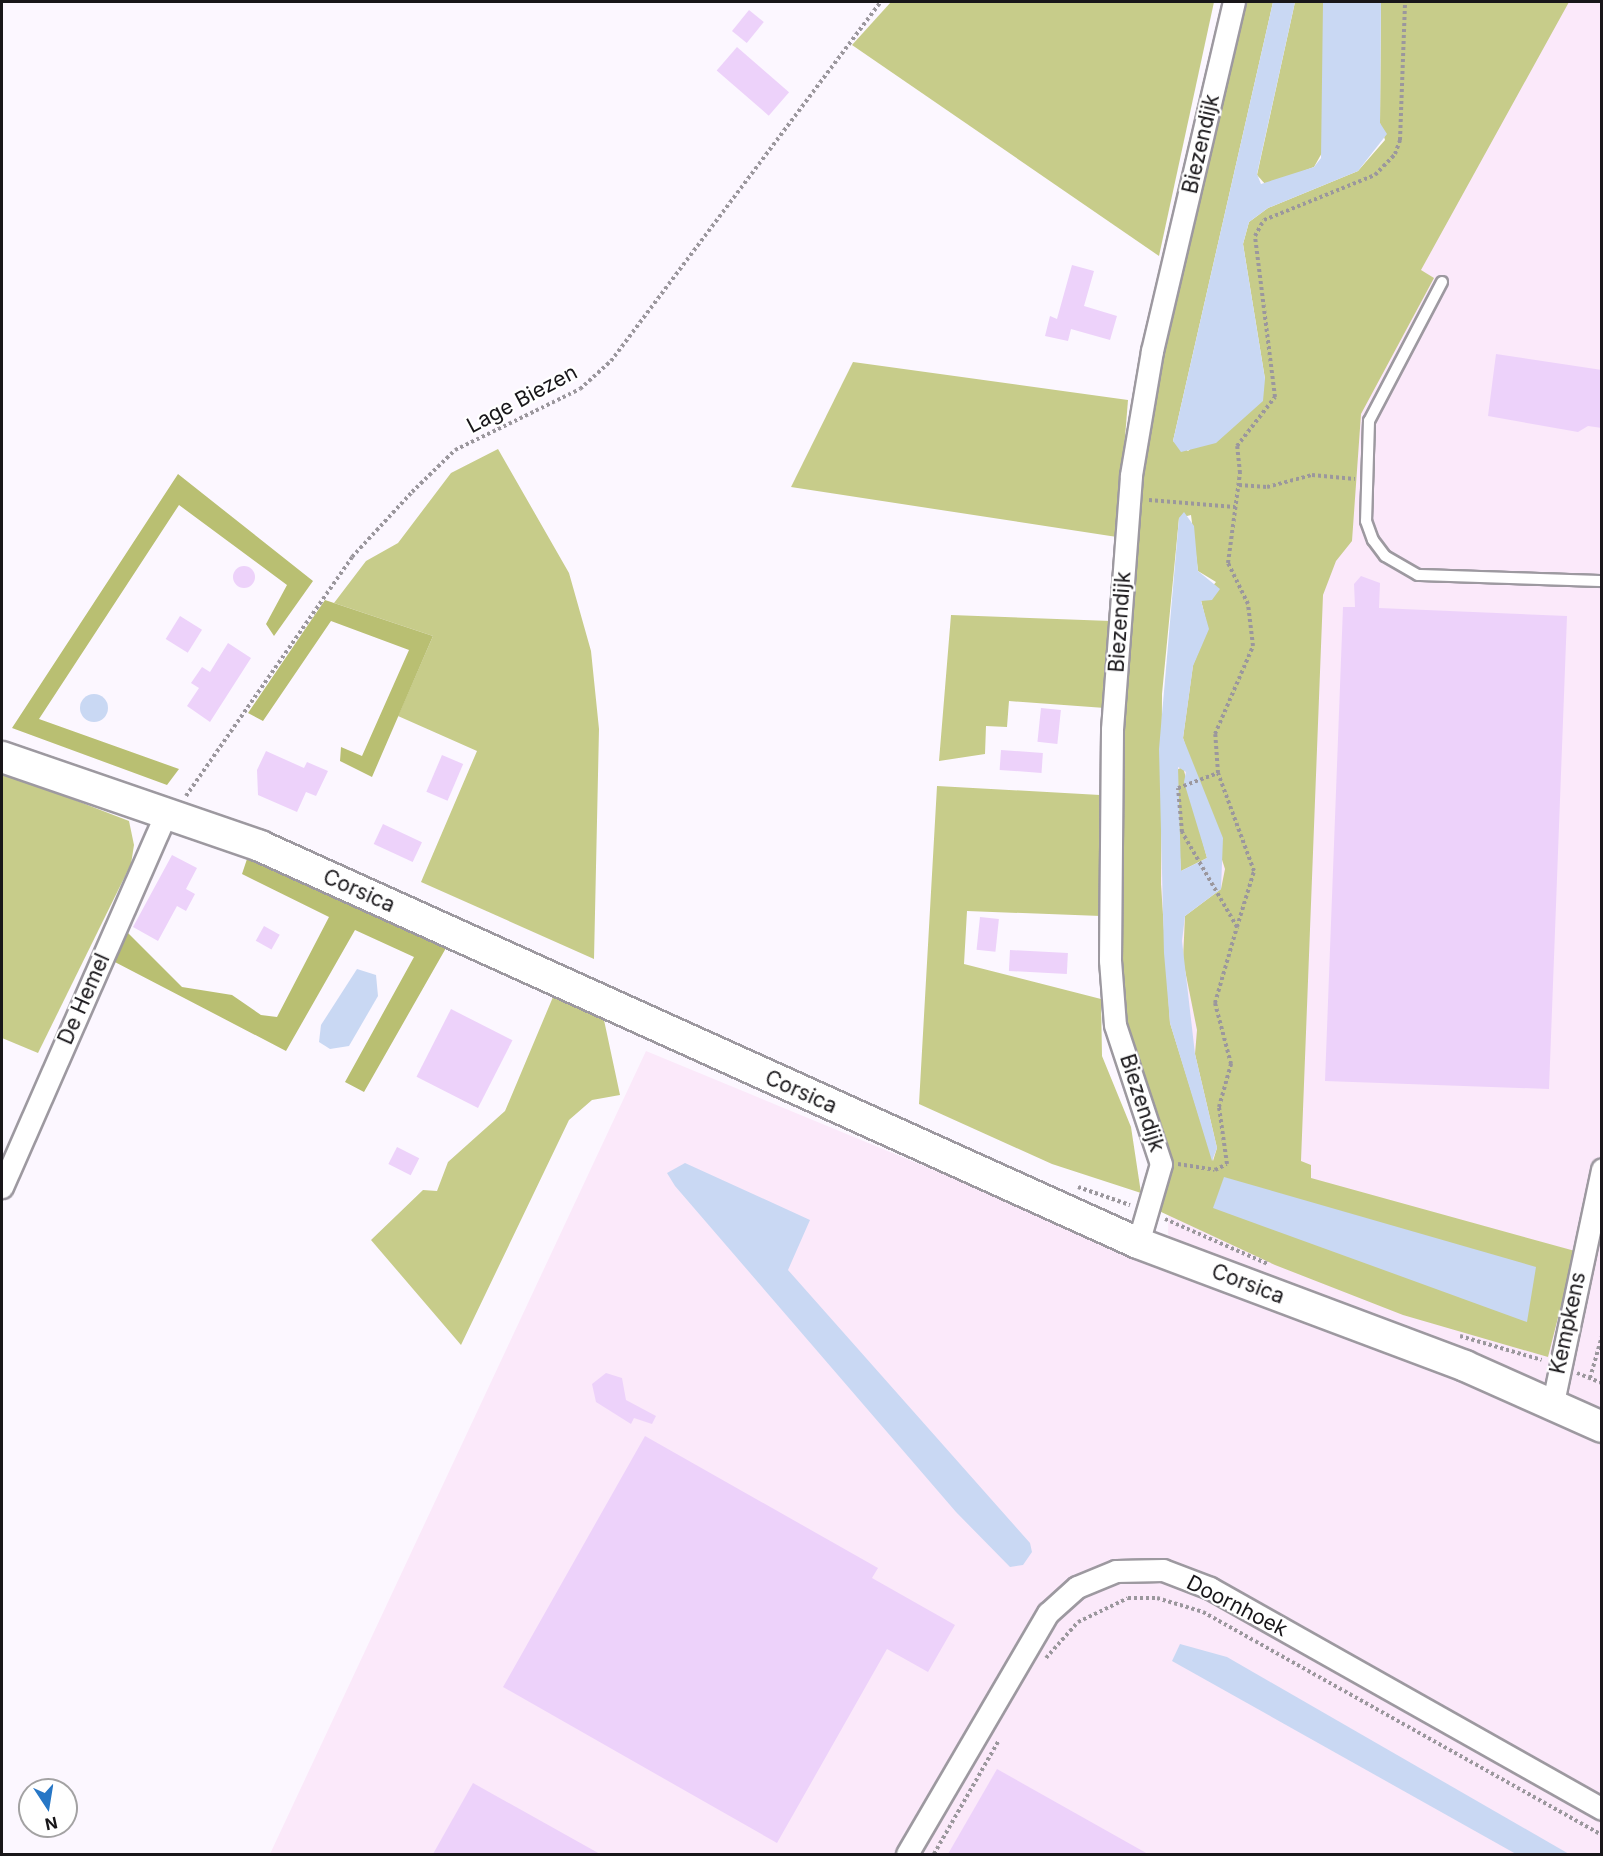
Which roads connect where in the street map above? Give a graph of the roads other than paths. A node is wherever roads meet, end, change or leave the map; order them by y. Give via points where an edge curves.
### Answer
1 (1234, 2) edge
2 (1442, 282) dead end
3 (1602, 581) edge
4 (2, 757) edge
5 (167, 812) junction
6 (1602, 1169) edge
7 (2, 1187) edge
8 (1138, 1243) junction
9 (1552, 1407) junction
10 (1602, 1427) edge
11 (1602, 1809) edge
12 (907, 1854) edge

1 - 8 street, Biezendijk via 1152,351 1131,475 1112,729 1110,960 1115,1025 1159,1149 1161,1175
2 - 3 lane via 1369,422 1366,521 1373,540 1401,568 1418,575
4 - 5 street, Corsica
5 - 7 street, De Hemel
5 - 8 street, Corsica via 260,846
6 - 9 street, Kempkens
8 - 9 street, Corsica via 1465,1366
9 - 10 street, Corsica
11 - 12 street, Doornhoek via 1210,1587 1163,1570 1116,1571 1077,1587 1048,1613

